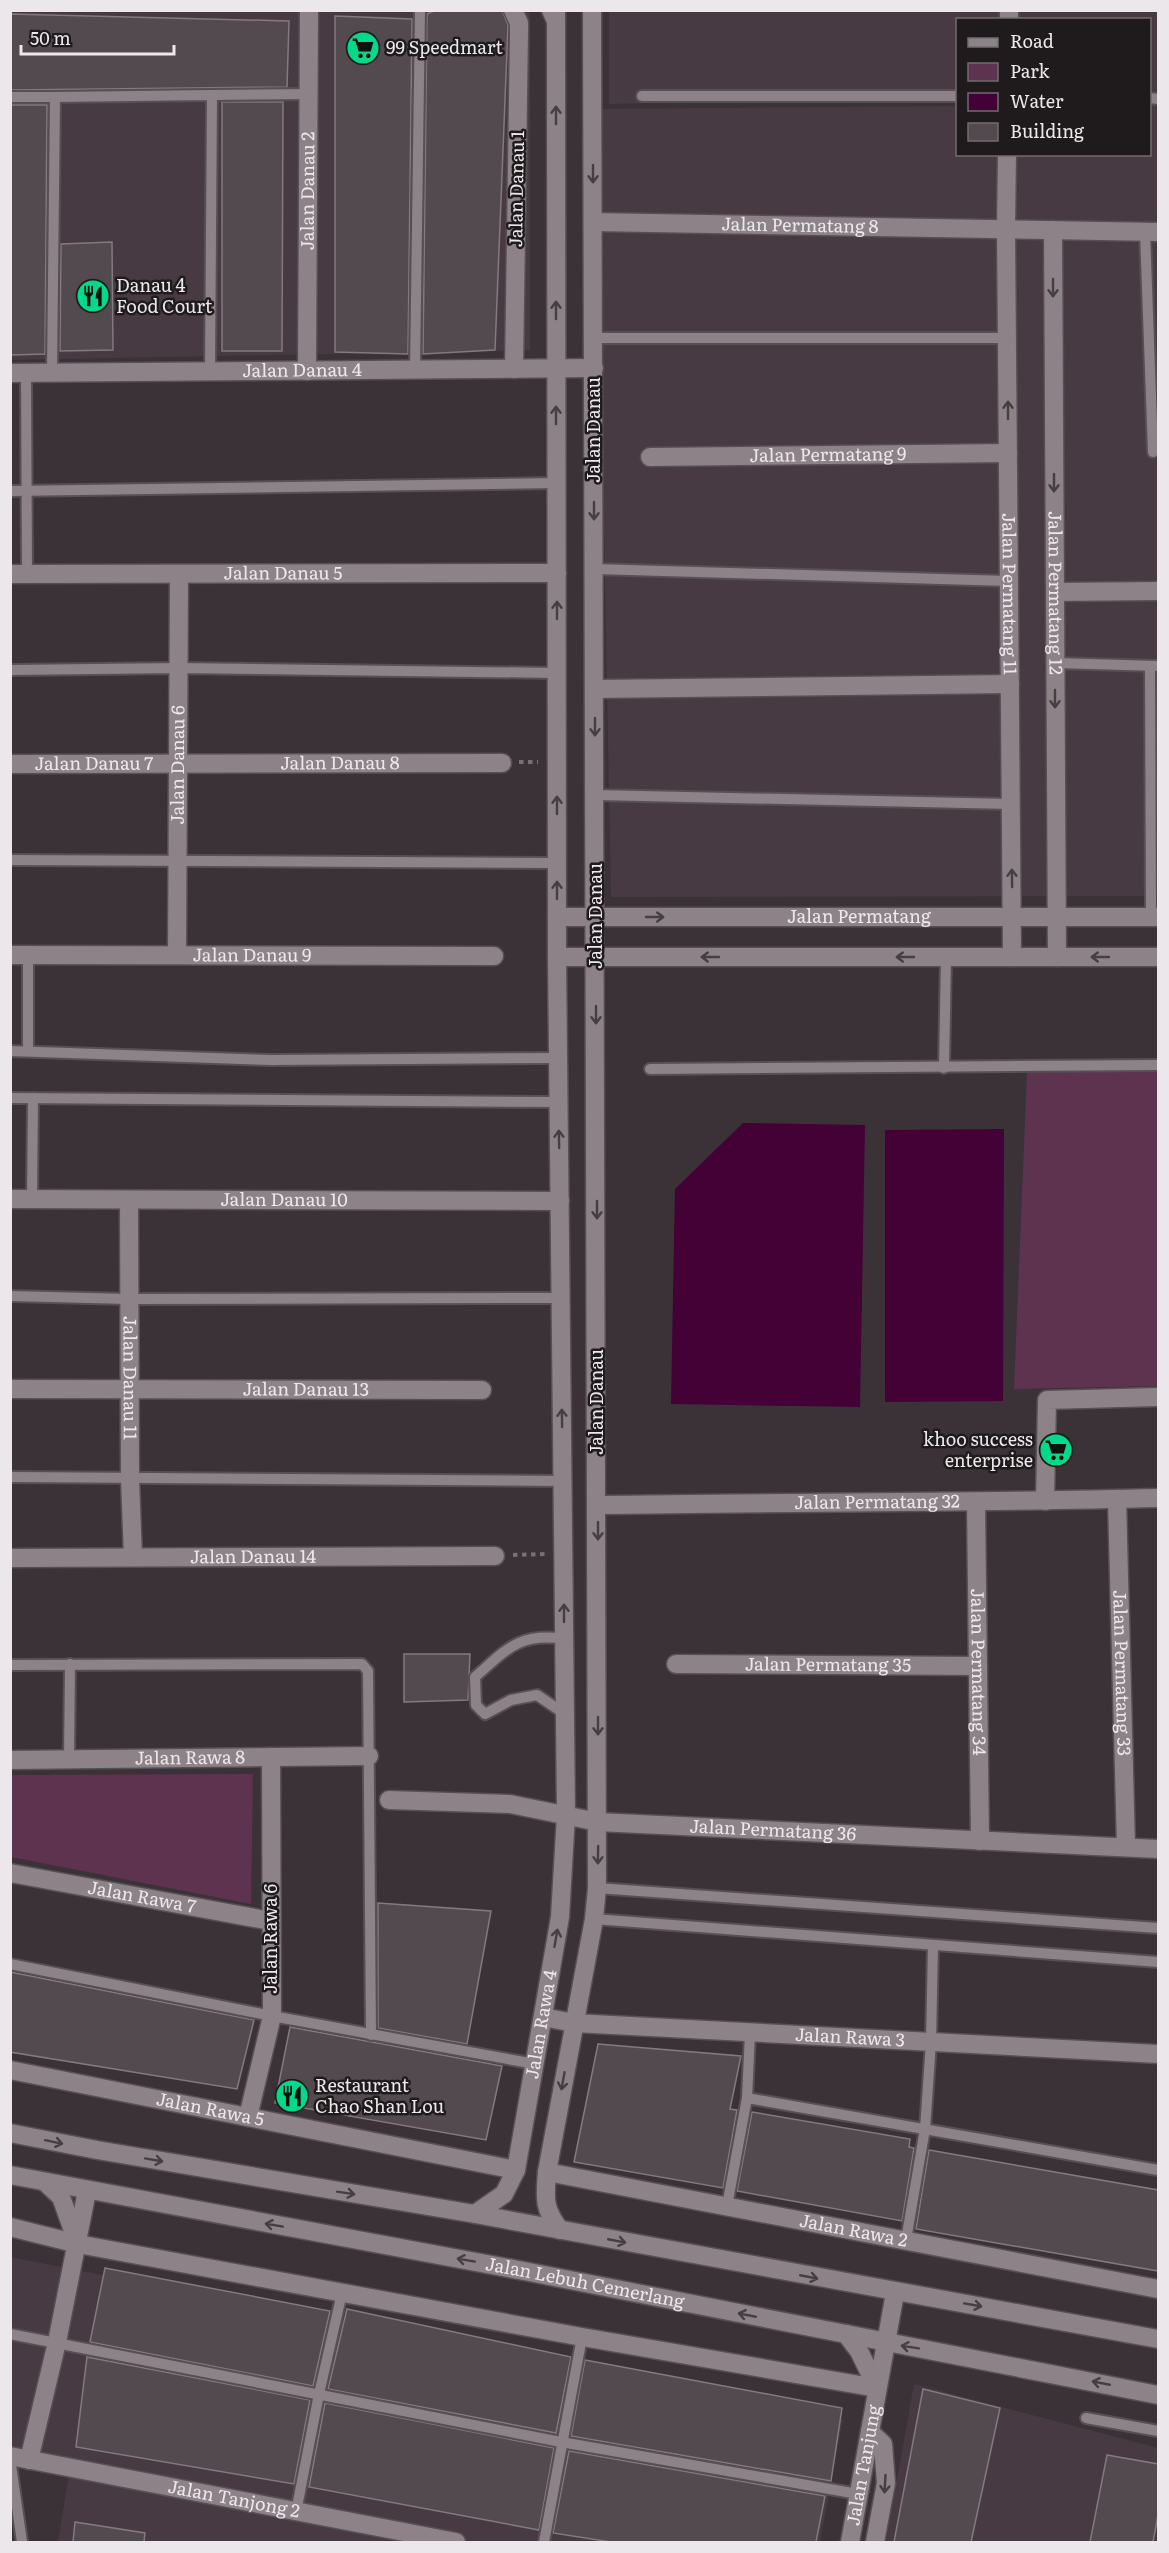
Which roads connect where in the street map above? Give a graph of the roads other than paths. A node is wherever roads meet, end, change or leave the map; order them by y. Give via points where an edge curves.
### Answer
1 (309, 10) edge
2 (420, 10) edge
3 (513, 10) edge
4 (592, 10) edge
5 (554, 14) edge
6 (309, 94) junction
7 (212, 95) junction
8 (642, 96) dead end
9 (956, 96) edge
10 (10, 97) edge
11 (55, 97) junction
12 (1007, 156) edge
13 (593, 222) junction
14 (1006, 229) junction
15 (1053, 230) junction
16 (1152, 232) edge
17 (593, 338) junction
18 (1007, 338) junction
19 (594, 368) junction
20 (514, 369) junction
21 (556, 369) junction
22 (415, 370) junction
23 (210, 371) junction
24 (307, 371) junction
25 (18, 373) edge
26 (52, 373) junction
27 (1153, 452) dead end
28 (1008, 453) junction
29 (650, 457) dead end
30 (556, 483) junction
31 (10, 492) edge
32 (26, 492) junction
33 (595, 569) junction
34 (557, 573) junction
35 (19, 574) edge
36 (179, 574) junction
37 (1009, 581) junction
38 (1158, 591) edge
39 (1055, 592) junction
40 (1055, 663) junction
41 (1154, 666) edge
42 (179, 668) junction
43 (10, 670) edge
44 (557, 673) junction
45 (1010, 684) junction
46 (595, 689) junction
47 (178, 763) junction
48 (502, 763) road end
49 (10, 764) edge
50 (596, 795) junction
51 (1011, 804) junction
52 (178, 859) junction
53 (10, 860) edge
54 (557, 863) junction
55 (557, 917) junction
56 (596, 917) junction
57 (1012, 917) junction
58 (1057, 917) junction
59 (1154, 917) edge
60 (19, 955) edge
61 (177, 955) junction
62 (494, 956) dead end
63 (557, 957) junction
64 (596, 957) junction
65 (946, 957) junction
66 (1012, 957) junction
67 (1057, 957) junction
68 (1158, 957) edge
69 (10, 1051) edge
70 (28, 1051) junction
71 (558, 1058) junction
72 (1158, 1065) edge
73 (944, 1068) junction
74 (650, 1069) dead end
75 (10, 1098) edge
76 (33, 1098) junction
77 (559, 1102) junction
78 (10, 1200) edge
79 (32, 1200) junction
80 (129, 1200) junction
81 (560, 1201) junction
82 (10, 1296) edge
83 (561, 1298) junction
84 (129, 1299) junction
85 (10, 1389) edge
86 (130, 1390) junction
87 (482, 1390) dead end
88 (1158, 1397) edge
89 (10, 1477) edge
90 (130, 1479) junction
91 (562, 1481) junction
92 (1158, 1498) edge
93 (1117, 1499) junction
94 (1045, 1501) junction
95 (976, 1502) junction
96 (597, 1505) junction
97 (495, 1556) road end
98 (10, 1557) edge
99 (133, 1557) junction
100 (564, 1639) junction
101 (70, 1664) junction
102 (676, 1664) dead end
103 (10, 1665) edge
104 (978, 1666) junction
105 (565, 1714) junction
106 (369, 1756) junction
107 (271, 1757) junction
108 (69, 1759) junction
109 (10, 1760) edge
110 (389, 1800) dead end
111 (566, 1815) junction
112 (598, 1822) junction
113 (980, 1841) junction
114 (1126, 1847) junction
115 (1158, 1849) edge
116 (10, 1873) edge
117 (597, 1888) junction
118 (594, 1919) junction
119 (271, 1921) junction
120 (1158, 1928) edge
121 (933, 1945) junction
122 (1158, 1962) edge
123 (10, 1964) edge
124 (272, 2016) junction
125 (543, 2017) junction
126 (574, 2023) junction
127 (750, 2033) junction
128 (371, 2035) junction
129 (932, 2042) junction
130 (1158, 2054) edge
131 (535, 2064) junction
132 (10, 2070) edge
133 (747, 2098) junction
134 (248, 2117) junction
135 (925, 2129) junction
136 (10, 2133) edge
137 (516, 2170) junction
138 (1158, 2170) edge
139 (547, 2172) junction
140 (10, 2175) edge
141 (45, 2182) junction
142 (87, 2191) junction
143 (727, 2206) junction
144 (475, 2214) junction
145 (10, 2227) edge
146 (560, 2230) junction
147 (906, 2240) junction
148 (78, 2244) junction
149 (1158, 2289) edge
150 (342, 2293) junction
151 (895, 2293) junction
152 (10, 2334) edge
153 (846, 2334) junction
154 (582, 2337) junction
155 (1158, 2339) edge
156 (57, 2342) junction
157 (886, 2343) junction
158 (877, 2388) junction
159 (319, 2394) junction
160 (1158, 2395) edge
161 (1086, 2418) dead end
162 (1158, 2431) edge
163 (870, 2432) junction
164 (561, 2442) junction
165 (10, 2457) edge
166 (29, 2460) junction
167 (858, 2494) junction
168 (296, 2512) junction
169 (22, 2542) edge
170 (456, 2542) edge
171 (544, 2542) edge
172 (850, 2542) edge
173 (875, 2542) edge

1 - 6 street, Jalan Danau 2
2 - 22 lane
3 - 20 street, Jalan Danau 1 via 519,23
4 -> 13 street, Jalan Danau
21 -> 5 street, Jalan Danau
6 - 7 lane
6 - 24 street, Jalan Danau 2
7 - 11 lane
7 - 23 lane
8 - 9 lane
10 - 11 lane
11 - 26 lane
12 - 14 street, Jalan Permatang 11
13 - 14 street, Jalan Permatang 8
13 - 17 street, Jalan Danau
14 - 15 street, Jalan Permatang 8
14 - 18 street, Jalan Permatang 11
15 - 16 street, Jalan Permatang 8
15 -> 39 street, Jalan Permatang 12
16 - 27 lane
17 - 18 lane
17 - 19 street, Jalan Danau
28 -> 18 street, Jalan Permatang 11
19 - 21 street, Jalan Danau 4
19 -> 33 street, Jalan Danau
20 - 21 street, Jalan Danau 4
20 - 22 street, Jalan Danau 4
30 -> 21 street, Jalan Danau
22 - 24 street, Jalan Danau 4
23 - 24 street, Jalan Danau 4
23 - 26 street, Jalan Danau 4
25 - 26 street, Jalan Danau 4
25 - 32 lane
28 - 29 street, Jalan Permatang 9
28 - 37 street, Jalan Permatang 11
30 - 32 lane
30 - 34 street, Jalan Danau
31 - 32 lane
32 - 35 lane
33 - 37 lane
33 - 46 street, Jalan Danau
34 - 36 street, Jalan Danau 5
44 -> 34 street, Jalan Danau
35 - 36 street, Jalan Danau 5
36 - 42 street, Jalan Danau 6
37 - 45 street, Jalan Permatang 11
38 - 39 street
39 - 40 street, Jalan Permatang 12
40 - 41 lane
40 -> 58 street, Jalan Permatang 12
41 - 59 lane
42 - 43 lane
42 - 44 lane
42 - 47 street, Jalan Danau 6
54 -> 44 street, Jalan Danau
45 - 46 street
45 - 51 street, Jalan Permatang 11
46 -> 50 street, Jalan Danau
47 - 48 street, Jalan Danau 8
47 - 49 street, Jalan Danau 7
47 - 52 street, Jalan Danau 6
50 - 51 lane
50 - 56 street, Jalan Danau
57 -> 51 street, Jalan Permatang 11
52 - 53 lane
52 - 54 lane
52 - 61 street, Jalan Danau 6
55 -> 54 street, Jalan Danau
55 - 56 street, Jalan Permatang
55 - 63 street, Jalan Danau
56 -> 57 street, Jalan Permatang
56 - 64 street, Jalan Danau
57 - 58 street, Jalan Permatang
57 - 66 street, Jalan Permatang 11
58 - 59 street, Jalan Permatang
58 - 67 street, Jalan Permatang 12
60 - 61 street, Jalan Danau 9
60 - 70 lane
61 - 62 street, Jalan Danau 9
63 - 64 street
63 - 71 street, Jalan Danau
65 -> 64 street
64 -> 96 street, Jalan Danau
65 - 66 street
65 - 73 lane
66 - 67 street
68 -> 67 street
69 - 70 lane
70 - 71 lane via 271,1060
71 - 77 street, Jalan Danau
72 - 73 lane
73 - 74 lane
75 - 76 lane
76 - 77 lane
76 - 79 lane
81 -> 77 street, Jalan Danau
78 - 79 street, Jalan Danau 10
79 - 80 street, Jalan Danau 10
80 - 81 street, Jalan Danau 10
80 - 84 street, Jalan Danau 11
81 - 83 street, Jalan Danau
82 - 84 lane
83 - 84 lane
91 -> 83 street, Jalan Danau
84 - 86 street, Jalan Danau 11
85 - 86 street, Jalan Danau 13
86 - 87 street, Jalan Danau 13
86 - 90 street, Jalan Danau 11
88 - 94 street via 1047,1400
89 - 90 lane
90 - 91 lane
90 - 99 street, Jalan Danau 11
100 -> 91 street, Jalan Danau
92 - 93 street, Jalan Permatang 32
93 - 94 street, Jalan Permatang 32
93 - 114 street, Jalan Permatang 33
94 - 95 street, Jalan Permatang 32
95 - 96 street, Jalan Permatang 32
95 - 104 street, Jalan Permatang 34
96 -> 112 street, Jalan Danau
97 - 99 street, Jalan Danau 14
98 - 99 street, Jalan Danau 14
100 - 105 street, Jalan Danau
100 - 105 lane via 542,1635 510,1646 475,1677 476,1705 485,1714 511,1700 537,1695
101 - 103 lane
101 - 106 lane via 362,1664 368,1671
101 - 108 lane
102 - 104 street, Jalan Permatang 35
104 - 113 street, Jalan Permatang 34
105 - 111 street, Jalan Danau
106 - 107 street, Jalan Rawa 8
106 - 128 lane
107 - 108 street, Jalan Rawa 8
107 - 119 street, Jalan Rawa 6
108 - 109 street, Jalan Rawa 8
110 - 111 street, Jalan Permatang 36 via 510,1804
111 - 112 street, Jalan Permatang 36
125 -> 111 street, Jalan Rawa 4 via 560,1917
112 - 113 street, Jalan Permatang 36
112 -> 117 street, Jalan Rawa 4
113 - 114 street, Jalan Permatang 36
114 - 115 street, Jalan Permatang 36
116 - 119 street, Jalan Rawa 7
117 - 118 street, Jalan Rawa 4
117 - 120 lane
118 - 121 lane
118 - 126 street, Jalan Rawa 4
119 - 124 street, Jalan Rawa 6
121 - 122 lane
121 - 129 lane
123 - 124 lane
124 - 128 lane
124 - 134 street, Jalan Rawa 6
125 - 126 street, Jalan Rawa 3
125 - 131 street, Jalan Rawa 4
126 - 127 street, Jalan Rawa 3
126 -> 139 street, Jalan Rawa 4
127 - 129 street, Jalan Rawa 3
127 - 133 lane
128 - 131 lane
129 - 130 street, Jalan Rawa 3
129 - 135 lane
131 - 137 street, Jalan Rawa 4
132 - 134 street, Jalan Rawa 5
133 - 135 lane
133 - 143 lane
134 - 137 street, Jalan Rawa 5
135 - 138 lane
135 - 147 lane
136 -> 144 street
137 - 144 street, Jalan Rawa 4 via 504,2194
139 - 143 street, Jalan Rawa 2
139 - 146 street, Jalan Rawa 4 via 545,2201 549,2216
140 - 141 street, Jalan Lebuh Cemerlang
141 - 142 street, Jalan Lebuh Cemerlang
141 - 148 street via 62,2197
142 - 148 street
153 -> 142 street, Jalan Lebuh Cemerlang
143 - 147 street, Jalan Rawa 2
144 - 146 street
145 - 148 street
146 -> 151 street
147 - 149 street, Jalan Rawa 2
148 - 150 street
148 - 156 street
150 - 154 street
150 - 159 lane
151 -> 155 street
151 - 157 street, Jalan Tanjung
152 - 156 lane
153 - 157 street, Jalan Lebuh Cemerlang
153 - 158 street, Jalan Tanjung
154 - 158 street
154 - 164 lane
156 - 159 lane
156 - 166 street
157 - 158 street, Jalan Tanjung
160 -> 157 street, Jalan Lebuh Cemerlang
158 - 163 street, Jalan Tanjung
159 - 164 lane
159 - 168 lane
161 - 162 lane
163 - 167 street, Jalan Tanjung
163 -> 173 street via 883,2444 886,2483
164 - 167 lane
164 - 171 lane
165 - 166 street, Jalan Tanjong 2
165 - 169 lane
166 - 168 street, Jalan Tanjong 2
167 - 172 street, Jalan Tanjung
168 - 170 street, Jalan Tanjong 2

